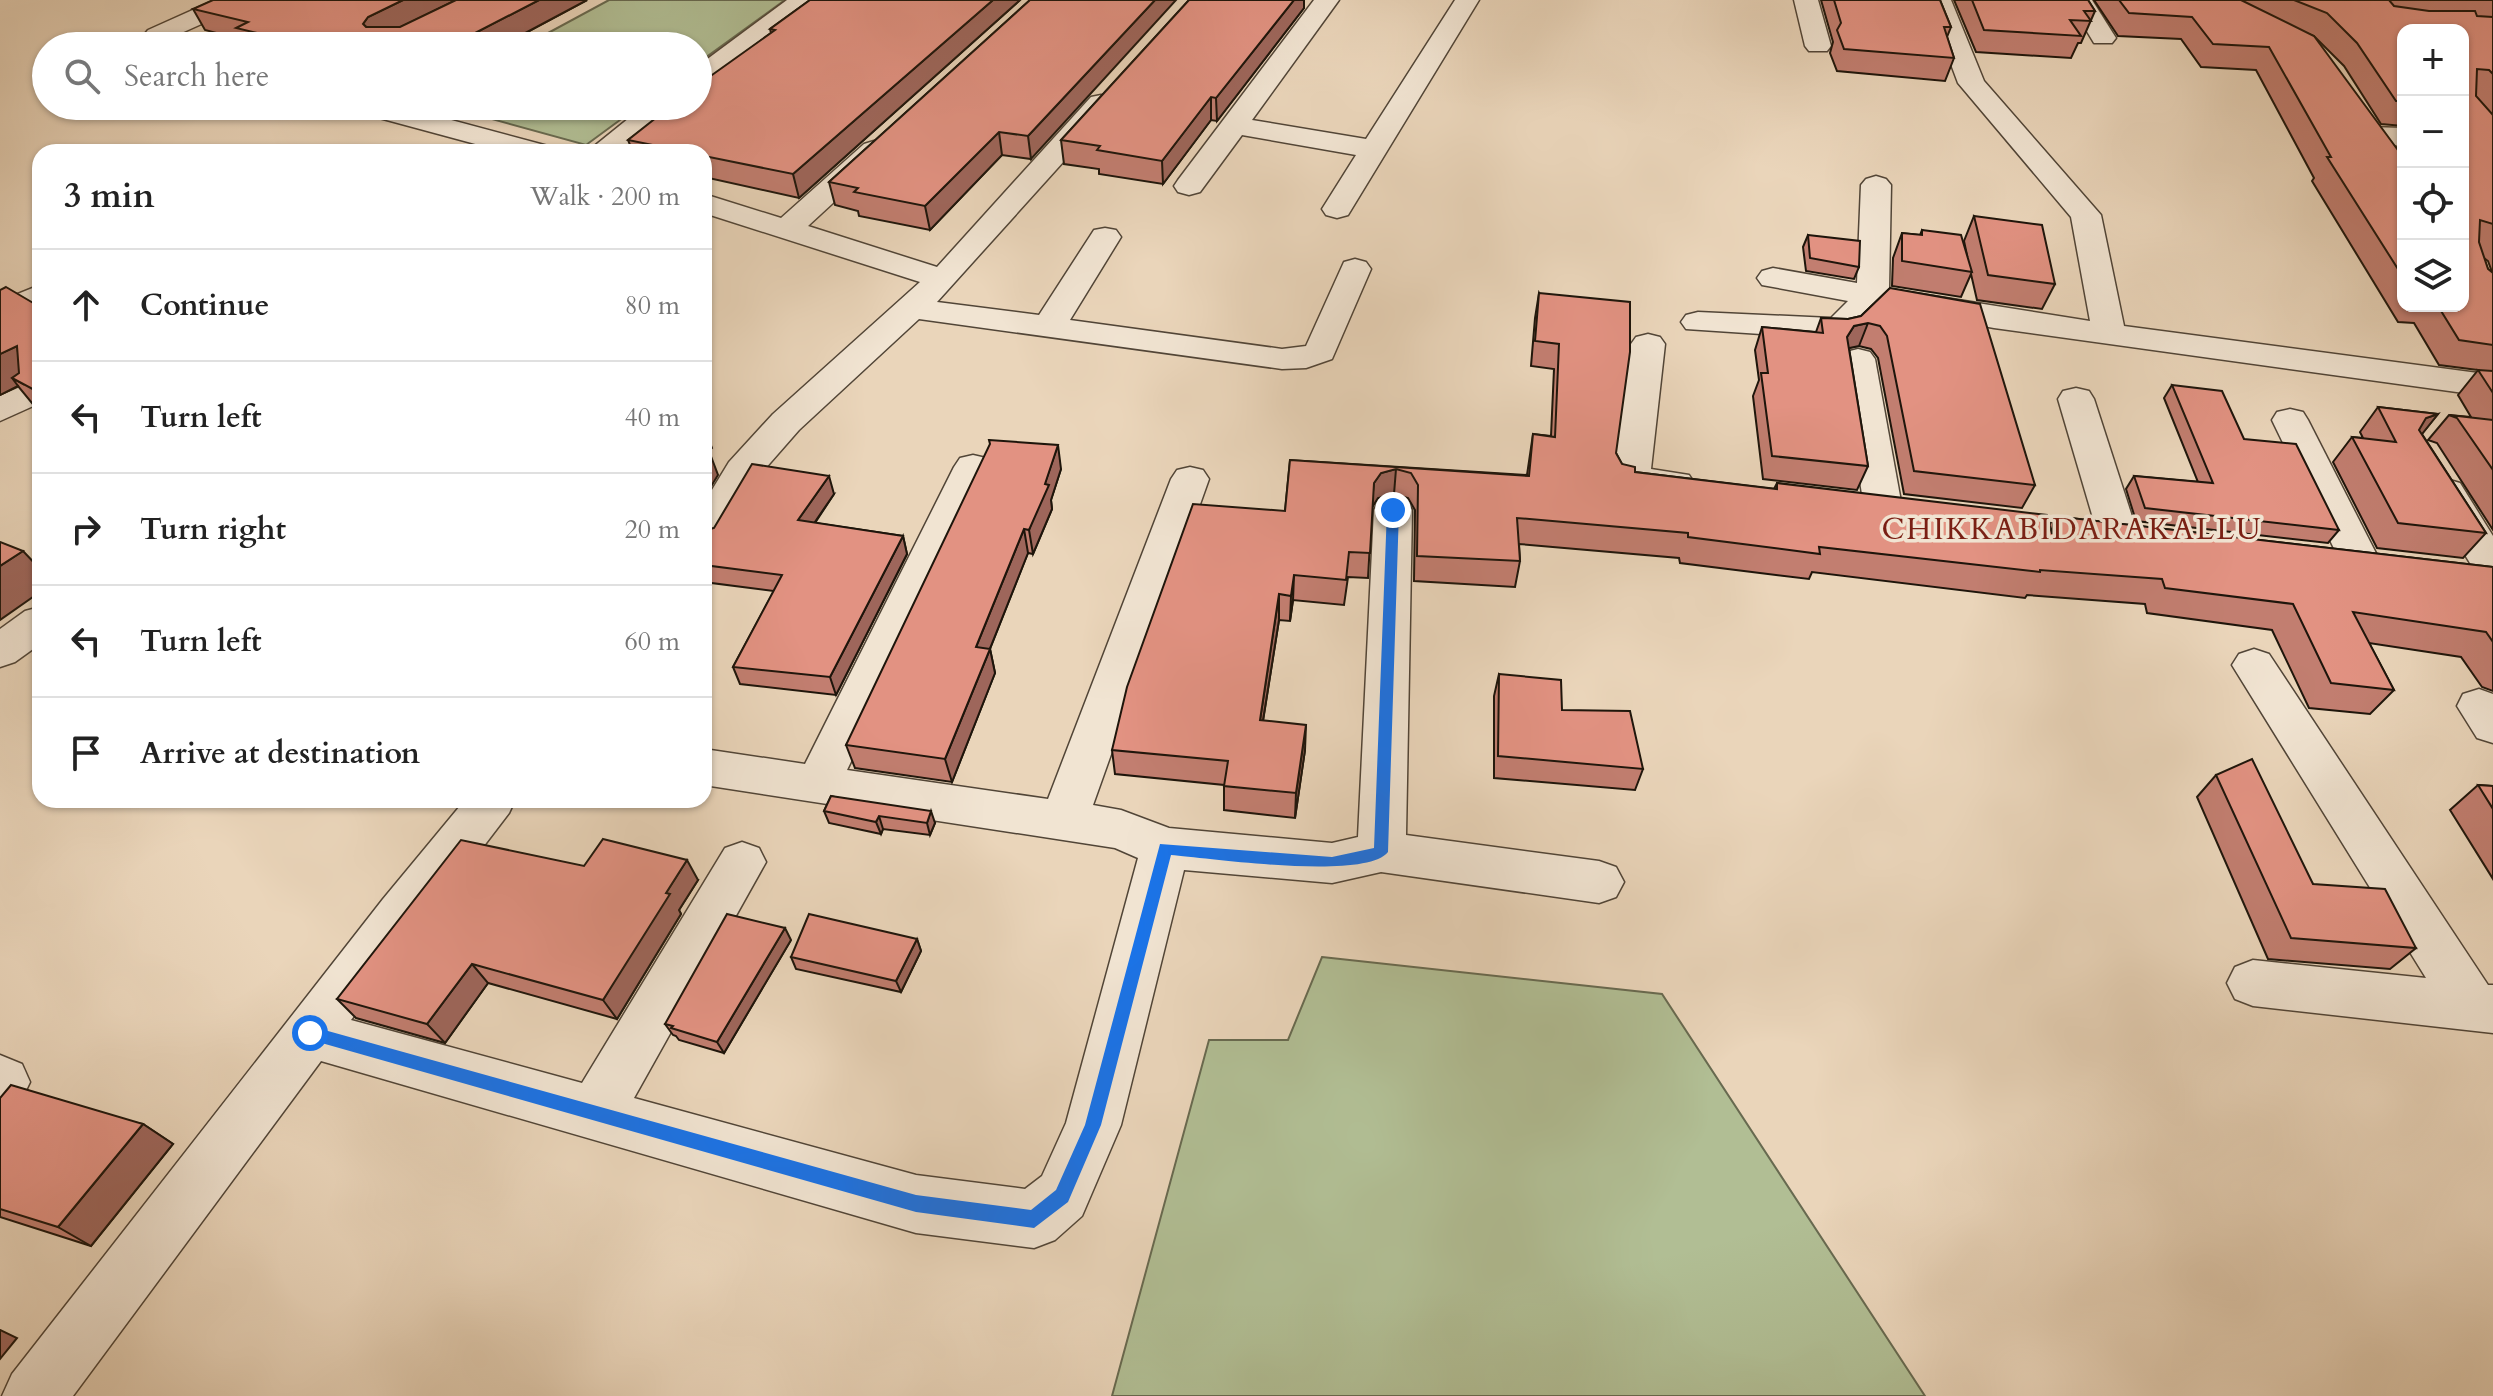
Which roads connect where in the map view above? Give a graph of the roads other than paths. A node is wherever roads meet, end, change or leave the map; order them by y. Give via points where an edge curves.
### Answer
1 (235, 0) edge
2 (803, 0) edge
3 (1327, 0) edge
4 (1467, 0) edge
5 (1806, 0) edge
6 (1939, 0) edge
7 (2080, 0) edge
8 (164, 32) edge
9 (2103, 38) dead end
10 (1818, 46) dead end
11 (712, 68) edge
12 (1124, 77) edge
13 (2353, 109) edge
14 (419, 120) edge
15 (643, 120) edge
16 (1235, 125) junction
17 (890, 135) edge
18 (2370, 135) junction
19 (2397, 137) edge
20 (508, 144) edge
21 (612, 144) edge
22 (1372, 149) junction
23 (2397, 170) edge
24 (1876, 185) dead end
25 (1189, 186) dead end
26 (712, 206) edge
27 (1337, 209) dead end
28 (787, 229) junction
29 (1105, 237) dead end
30 (1355, 269) dead end
31 (1773, 278) dead end
32 (943, 279) junction
33 (1873, 296) junction
34 (32, 299) edge
35 (912, 308) junction
36 (0, 313) edge
37 (1698, 322) dead end
38 (1049, 326) junction
39 (2109, 333) junction
40 (1648, 344) dead end
41 (1858, 359) dead end
42 (2493, 386) edge
43 (32, 393) edge
44 (2076, 399) dead end
45 (0, 410) edge
46 (2290, 420) dead end
47 (2429, 466) edge
48 (973, 467) dead end
49 (1190, 479) dead end
50 (1710, 488) edge
51 (1883, 507) edge
52 (1393, 510) dead end
53 (712, 522) edge
54 (2158, 539) edge
55 (2313, 558) edge
56 (2493, 568) edge
57 (2449, 574) edge
58 (2493, 579) edge
59 (32, 628) edge
60 (0, 651) edge
61 (2254, 665) dead end
62 (712, 768) edge
63 (818, 783) junction
64 (486, 808) edge
65 (1064, 820) junction
66 (1165, 848) junction
67 (1381, 852) junction
68 (742, 862) dead end
69 (1599, 882) dead end
70 (2253, 983) dead end
71 (2483, 1008) edge
72 (310, 1033) junction
73 (595, 1113) junction
74 (34, 1396) edge

1 - 8 street
2 - 11 street
3 - 16 street
4 - 22 street
5 - 10 street
6 - 39 street via 1971,83 2086,215
7 - 9 street
12 - 32 street
13 - 18 street
14 - 20 street
15 - 21 street
16 - 22 street
16 - 25 street
17 - 28 street
18 - 19 street
18 - 23 street
22 - 27 street
24 - 33 street
26 - 28 street
28 - 32 street
29 - 38 street
30 - 38 street via 1320,352 1306,358
31 - 33 street
32 - 35 street
33 - 37 street via 1839,329
33 - 39 street
34 - 36 street
35 - 38 street
35 - 53 street via 777,432 742,471
39 - 42 street
40 - 50 street via 1631,479
41 - 51 street
43 - 45 street
44 - 54 street via 2102,533
46 - 55 street via 2375,565
47 - 56 street
48 - 63 street
49 - 65 street
52 - 67 street
57 - 58 street
59 - 60 street
61 - 71 street
62 - 63 street
63 - 65 street
64 - 72 street
65 - 66 street via 1121,829
66 - 67 street via 1332,863
66 - 73 street via 1093,1125 1062,1196 1034,1219 916,1204
67 - 69 street
68 - 73 street
70 - 71 street
72 - 73 street
72 - 74 street

